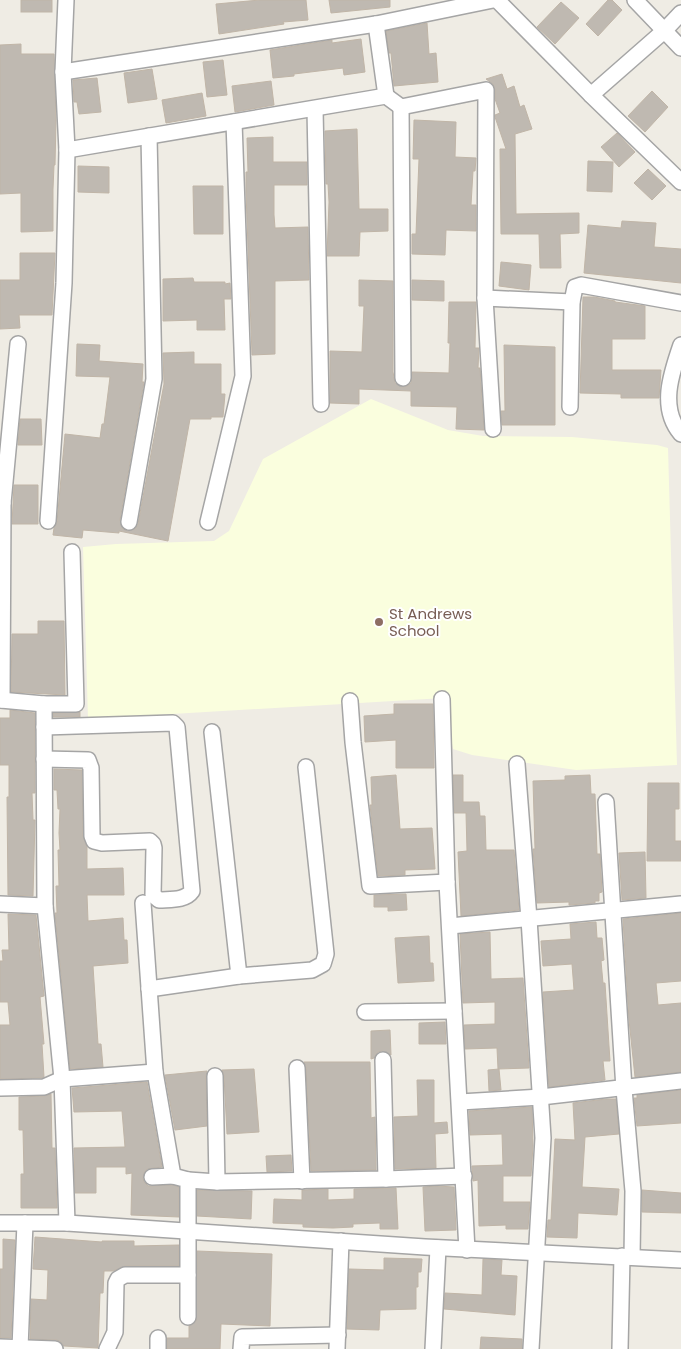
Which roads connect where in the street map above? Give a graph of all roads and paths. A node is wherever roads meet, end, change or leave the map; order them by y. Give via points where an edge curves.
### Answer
1 (66, 0) edge
2 (493, 0) edge
3 (497, 0) edge
4 (635, 0) edge
5 (681, 13) edge
6 (376, 24) junction
7 (664, 31) junction
8 (681, 48) edge
9 (64, 72) junction
10 (591, 95) junction
11 (386, 96) junction
12 (401, 106) junction
13 (315, 109) junction
14 (234, 122) junction
15 (149, 136) junction
16 (67, 150) junction
17 (681, 182) edge
18 (485, 298) junction
19 (572, 302) junction
20 (681, 303) edge
21 (18, 344) dead end
22 (681, 345) edge
23 (678, 366) edge
24 (403, 378) dead end
25 (321, 404) dead end
26 (570, 407) dead end
27 (493, 429) dead end
28 (681, 434) edge
29 (5, 438) edge
30 (2, 503) edge
31 (48, 522) dead end
32 (129, 522) dead end
33 (208, 522) dead end
34 (72, 552) dead end
35 (442, 698) dead end
36 (1, 700) edge
37 (350, 701) dead end
38 (44, 704) junction
39 (44, 727) junction
40 (212, 732) dead end
41 (44, 759) junction
42 (517, 764) dead end
43 (306, 767) dead end
44 (606, 802) dead end
45 (447, 882) junction
46 (143, 903) dead end
47 (0, 904) edge
48 (681, 904) edge
49 (45, 906) junction
50 (613, 911) junction
51 (530, 919) junction
52 (450, 926) junction
53 (239, 976) junction
54 (149, 989) junction
55 (454, 1011) junction
56 (365, 1012) dead end
57 (383, 1060) dead end
58 (297, 1068) dead end
59 (155, 1072) junction
60 (215, 1076) dead end
61 (62, 1079) junction
62 (681, 1082) edge
63 (0, 1088) edge
64 (624, 1089) junction
65 (541, 1097) junction
66 (460, 1102) junction
67 (173, 1176) junction
68 (464, 1176) junction
69 (152, 1177) dead end
70 (386, 1179) junction
71 (188, 1180) junction
72 (302, 1181) junction
73 (217, 1182) junction
74 (0, 1223) edge
75 (25, 1223) junction
76 (67, 1223) junction
77 (188, 1231) junction
78 (341, 1242) junction
79 (438, 1248) junction
80 (467, 1250) junction
81 (537, 1253) junction
82 (627, 1256) junction
83 (681, 1260) edge
84 (188, 1275) junction
85 (188, 1317) dead end
86 (338, 1342) edge
87 (0, 1347) edge
88 (20, 1348) edge
89 (55, 1349) edge
90 (107, 1349) edge
91 (241, 1349) edge
92 (433, 1349) edge
93 (531, 1349) edge
94 (620, 1349) edge

1 - 9 street
2 - 6 street
3 - 10 street
4 - 7 street
5 - 7 street
6 - 9 street
6 - 11 street
7 - 8 street
7 - 10 street
9 - 16 street
10 - 17 street
11 - 12 street
11 - 13 street
12 - 18 street via 486,90
12 - 24 street
13 - 14 street
13 - 25 street
14 - 15 street
14 - 33 street via 243,376
15 - 16 street
15 - 32 street via 154,379
16 - 31 street via 64,283
18 - 19 street
18 - 27 street
19 - 20 street via 575,287 581,284
19 - 26 street
21 - 29 street
22 - 23 street
23 - 28 street via 668,393 671,419
29 - 30 street
30 - 36 street
34 - 38 street via 76,704
35 - 45 street
36 - 38 street
37 - 45 street via 370,886
38 - 39 street
39 - 41 street
39 - 41 street via 173,723 177,728 192,891 189,895 159,900 153,895 154,848 150,841 102,843 94,840 88,760
40 - 53 street
41 - 49 street
42 - 51 street
43 - 53 street via 326,954 323,964 312,970
44 - 50 street
45 - 52 street
46 - 54 street
47 - 49 street
48 - 50 street
49 - 61 street
50 - 51 street
50 - 64 street
51 - 52 street
51 - 65 street
52 - 55 street
53 - 54 street
54 - 59 street
55 - 56 street
55 - 66 street
57 - 70 street
58 - 72 street
59 - 61 street
59 - 67 street
60 - 73 street
61 - 63 street via 44,1087
61 - 76 street
62 - 64 street
64 - 65 street
64 - 82 street via 633,1191
65 - 66 street
65 - 81 street via 543,1138
66 - 68 street
67 - 69 street
67 - 71 street
68 - 70 street
68 - 80 street
70 - 72 street
71 - 73 street
71 - 77 street
72 - 73 street
74 - 75 street
75 - 76 street
75 - 88 street
76 - 77 street
77 - 78 street
77 - 84 street
78 - 79 street
78 - 86 street
79 - 80 street
79 - 92 street
80 - 81 street
81 - 82 street
81 - 93 street
82 - 83 street
82 - 94 street
84 - 85 street
84 - 90 street via 126,1275 118,1279 116,1332
86 - 91 street via 242,1337
87 - 88 street
88 - 89 street

